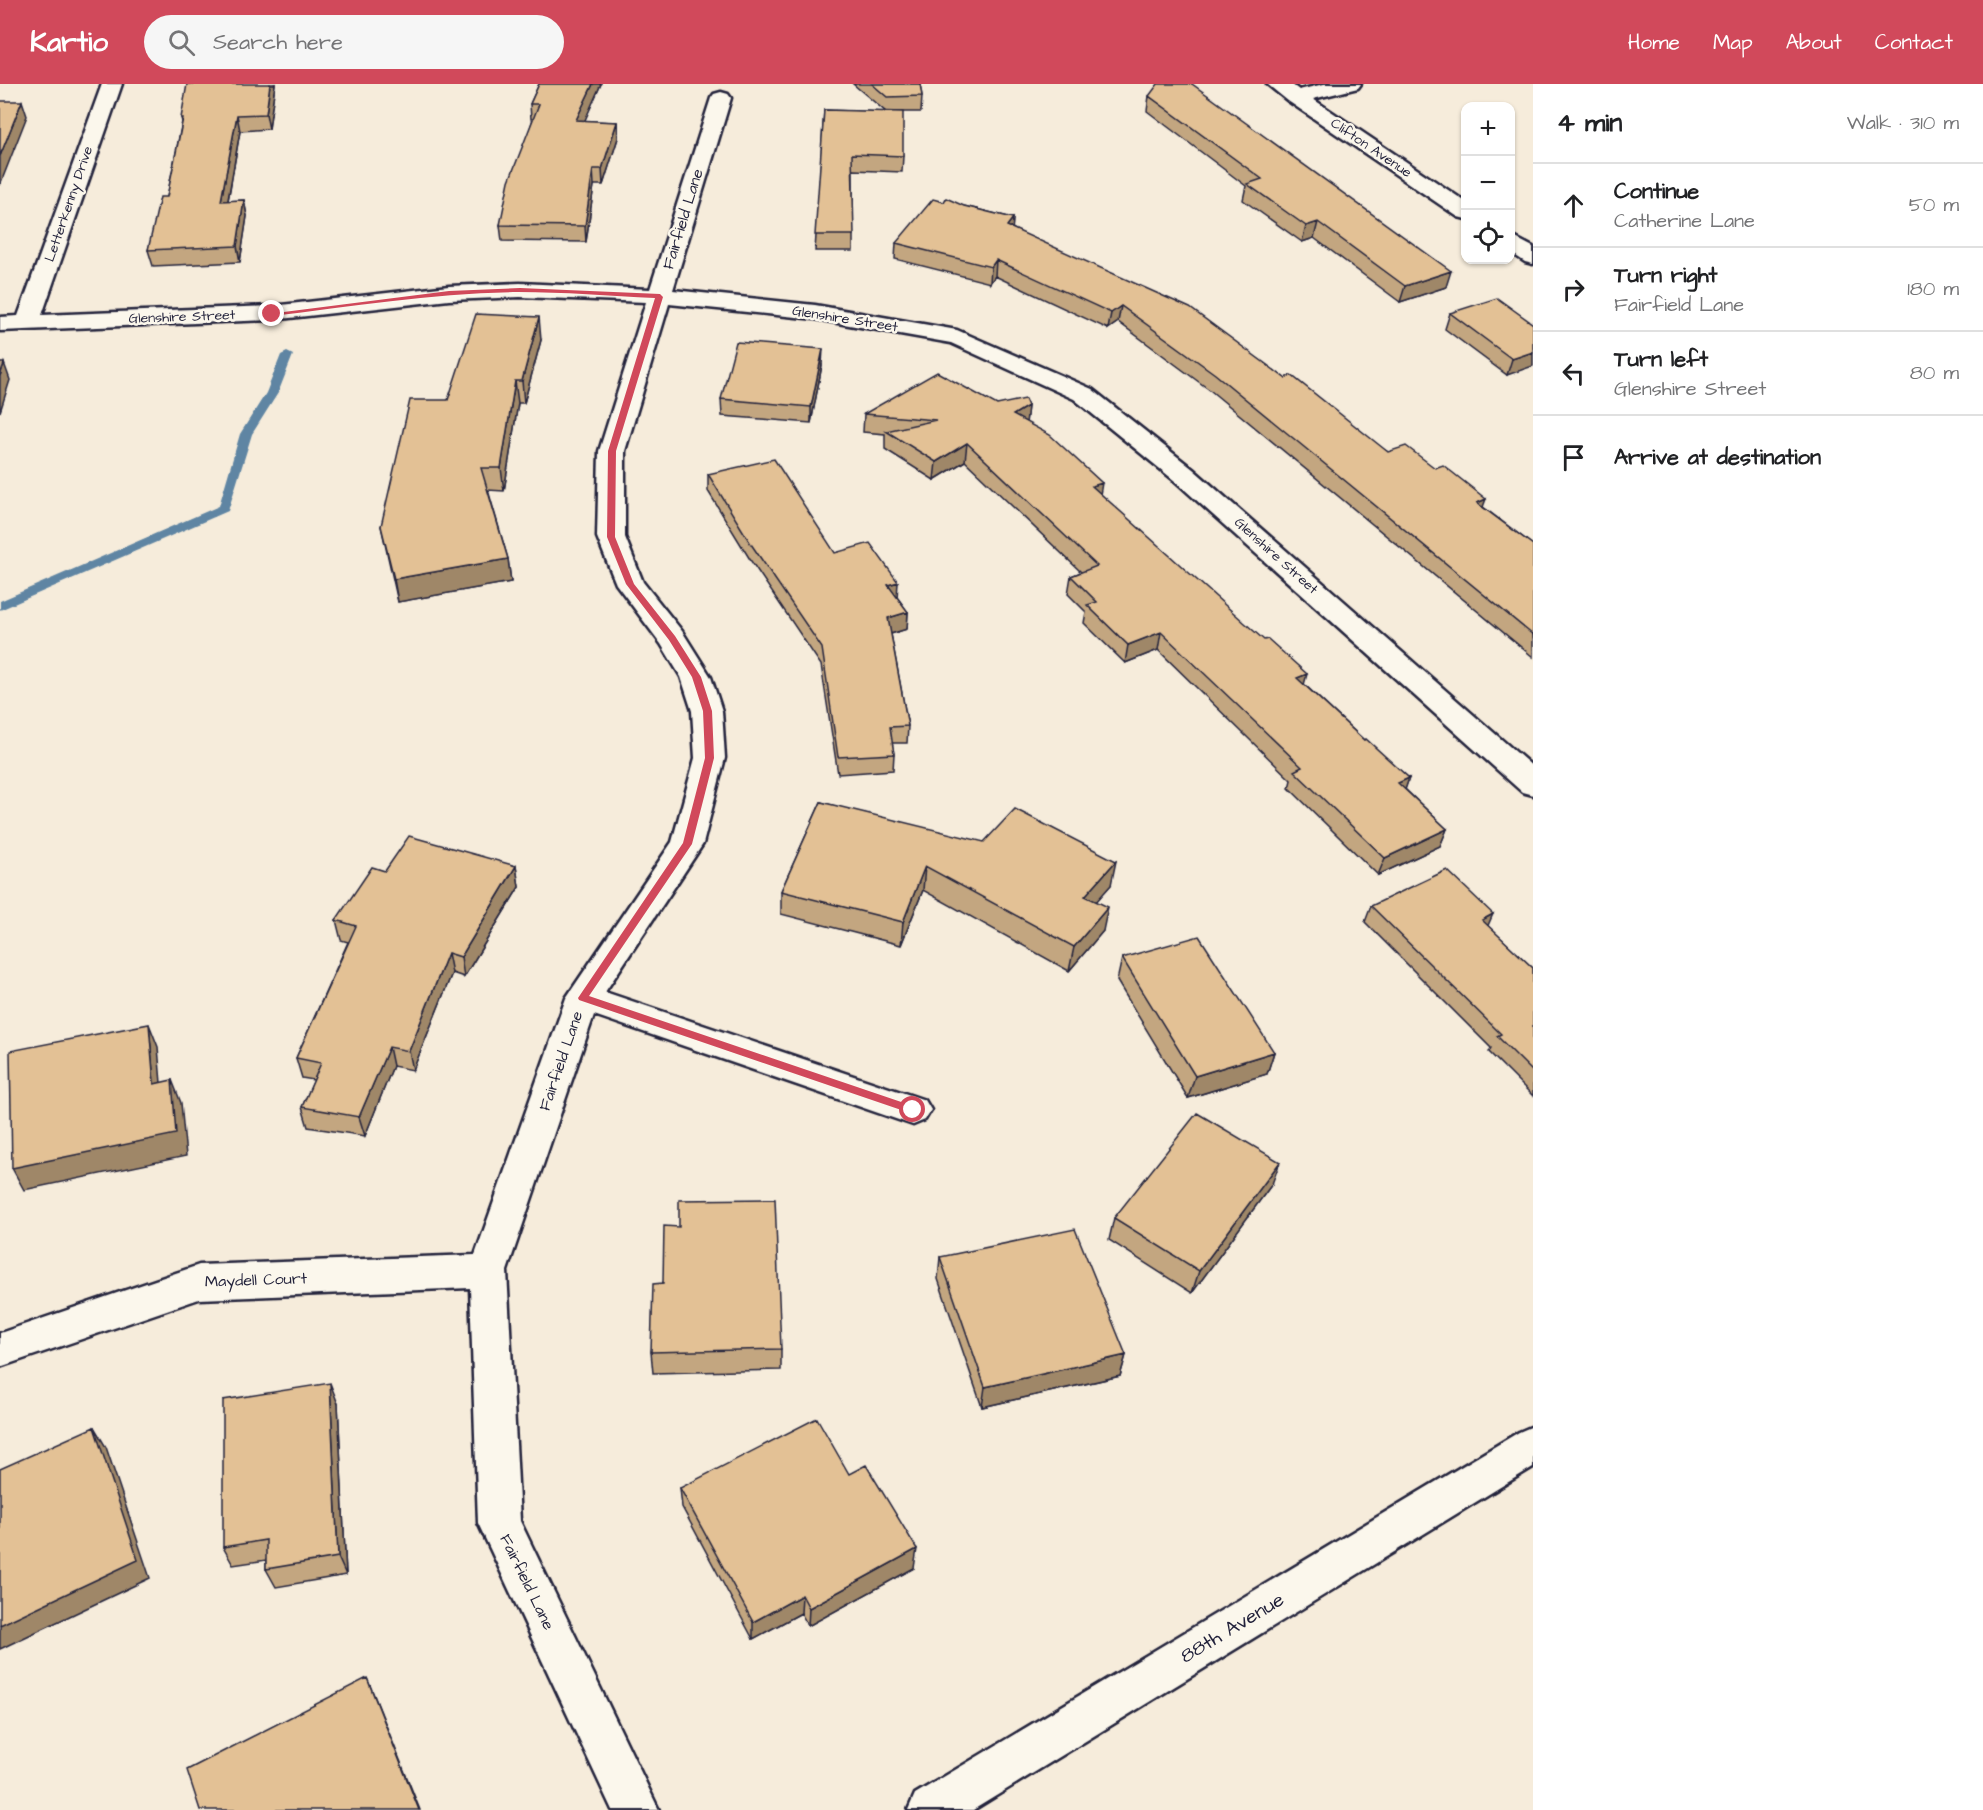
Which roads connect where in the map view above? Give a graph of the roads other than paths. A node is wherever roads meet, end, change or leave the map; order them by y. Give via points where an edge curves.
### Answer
1 (112, 84) edge
2 (1276, 84) edge
3 (1351, 84) edge
4 (1295, 97) junction
5 (721, 98) dead end
6 (1463, 210) edge
7 (1515, 245) edge
8 (1533, 257) edge
9 (660, 297) junction
10 (27, 323) junction
11 (0, 324) edge
12 (1533, 784) edge
13 (583, 998) junction
14 (913, 1110) dead end
15 (488, 1271) junction
16 (0, 1350) edge
17 (1533, 1445) edge
18 (636, 1810) edge
19 (931, 1810) edge

1 - 10 street, Letterkenny Drive
2 - 4 street, Clifton Avenue
3 - 4 street
4 - 6 street, Clifton Avenue
5 - 9 street, Fairfield Lane
7 - 8 street
9 - 10 street, Glenshire Street via 520,290 272,314
9 - 12 street, Glenshire Street via 815,312 957,337 1083,394 1184,475
9 - 13 street, Fairfield Lane via 612,451 611,537 630,584 696,677 707,711 710,758 687,844
10 - 11 street, Glenshire Street
13 - 14 street
13 - 15 street, Fairfield Lane
15 - 16 street, Maydell Court via 199,1282
15 - 18 street, Fairfield Lane via 499,1523
17 - 19 street, 88th Avenue

